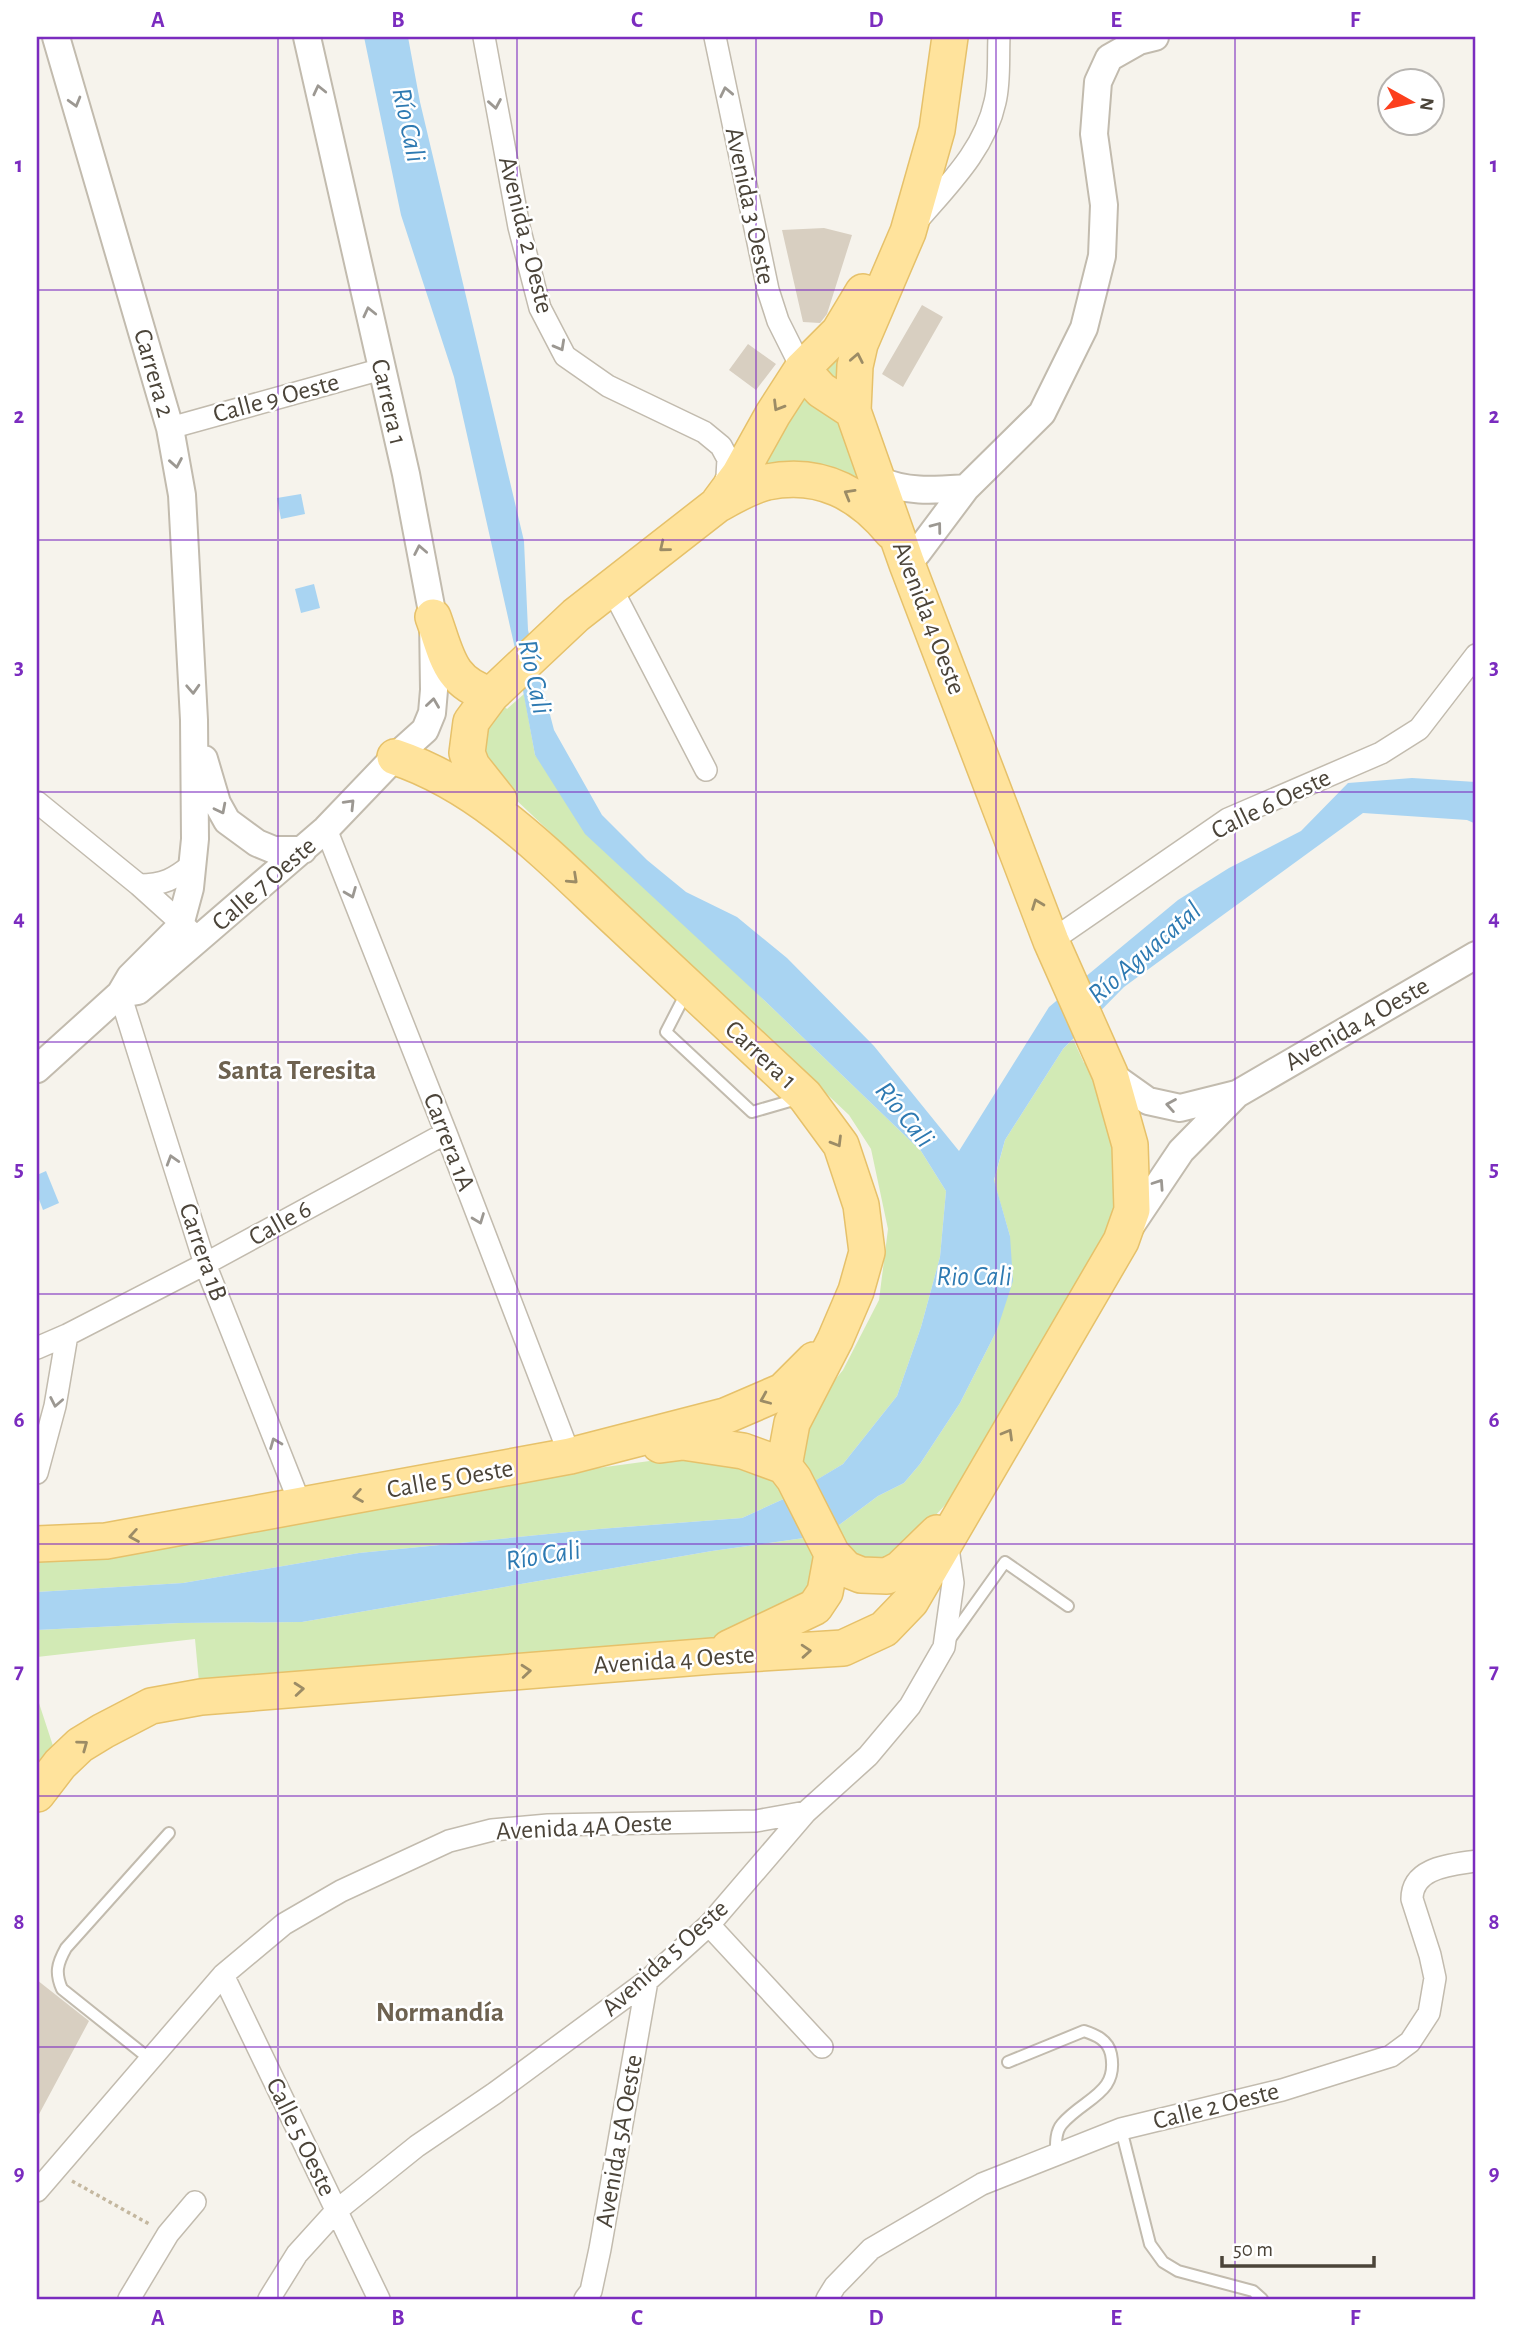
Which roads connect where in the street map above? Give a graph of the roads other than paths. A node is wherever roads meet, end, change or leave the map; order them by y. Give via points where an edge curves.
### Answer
1 (56, 37) edge
2 (307, 37) edge
3 (484, 37) edge
4 (715, 37) edge
5 (950, 37) edge
6 (999, 37) edge
7 (1154, 37) edge
8 (930, 155) junction
9 (908, 232) junction
10 (382, 369) junction
11 (802, 369) junction
12 (852, 411) junction
13 (170, 428) junction
14 (879, 480) junction
15 (966, 488) junction
16 (717, 505) junction
17 (907, 564) junction
18 (612, 589) junction
19 (433, 617) junction
20 (1476, 655) edge
21 (495, 691) junction
22 (194, 720) junction
23 (396, 757) junction
24 (706, 770) dead end
25 (37, 802) edge
26 (326, 829) junction
27 (523, 832) junction
28 (303, 850) junction
29 (193, 864) junction
30 (139, 886) junction
31 (192, 930) junction
32 (1057, 954) junction
33 (1476, 955) edge
34 (689, 988) junction
35 (120, 993) junction
36 (1105, 1064) junction
37 (37, 1069) edge
38 (1237, 1094) junction
39 (805, 1096) junction
40 (446, 1133) junction
41 (1121, 1241) junction
42 (205, 1264) junction
43 (67, 1335) junction
44 (835, 1340) junction
45 (37, 1348) edge
46 (570, 1456) junction
47 (789, 1472) junction
48 (37, 1473) edge
49 (974, 1493) junction
50 (301, 1506) junction
51 (947, 1541) junction
52 (37, 1544) edge
53 (830, 1548) junction
54 (1068, 1606) dead end
55 (944, 1647) junction
56 (713, 1656) junction
57 (37, 1794) edge
58 (806, 1812) junction
59 (169, 1833) dead end
60 (1476, 1861) edge
61 (709, 1925) junction
62 (223, 1975) junction
63 (647, 1981) junction
64 (822, 2047) dead end
65 (151, 2060) junction
66 (1008, 2062) dead end
67 (1121, 2129) junction
68 (1056, 2155) junction
69 (37, 2191) edge
70 (195, 2202) dead end
71 (336, 2211) junction
72 (130, 2299) edge
73 (269, 2299) edge
74 (379, 2299) edge
75 (585, 2299) edge
76 (827, 2299) edge
77 (1262, 2299) edge

1 -> 13 street, Carrera 2
10 -> 2 street, Carrera 1
3 -> 16 street, Avenida 2 Oeste via 511,192 540,308 565,356 608,386 696,428 721,446 728,459 727,476
11 -> 4 street, Avenida 3 Oeste via 768,290
5 - 8 main road, Avenida 4 Oeste
6 - 9 street via 995,102 981,141
7 - 15 street via 1109,58 1098,82 1094,134 1104,205 1102,256 1084,328 1042,413
8 - 9 main road, Avenida 4 Oeste
8 - 11 main road, Avenida 4 Oeste via 884,256 839,332
12 -> 9 main road, Avenida 4 Oeste via 860,344
10 - 13 street, Calle 9 Oeste
19 -> 10 street, Carrera 1
11 - 12 main road via 821,390
11 -> 16 main road, Avenida 4 Oeste
12 - 14 main road, Avenida 4 Oeste
13 -> 22 street, Carrera 2 via 182,495
14 - 15 street via 904,488
14 - 17 main road, Avenida 4 Oeste
17 -> 15 street
17 -> 16 main road via 884,522 868,505 837,487 803,479 767,482
16 -> 18 main road
32 -> 17 main road, Avenida 4 Oeste
18 - 21 main road via 576,615
18 - 24 street
19 - 21 main road via 461,682 477,691
23 -> 19 street, Carrera 1 via 425,730 432,713
20 - 32 street, Calle 6 Oeste via 1419,729 1381,753 1228,819
21 - 27 main road via 471,722 467,753 483,783
22 -> 28 street, Carrera 2 via 217,803 227,821 274,850
22 - 29 street, Carrera 2
26 -> 23 street, Calle 7 Oeste
23 - 27 main road via 457,784
25 - 30 street
26 - 28 street, Calle 7 Oeste
26 -> 40 street, Carrera 1A
27 -> 34 main road, Carrera 1
28 - 31 street, Calle 7 Oeste
29 - 30 street via 158,885
29 - 31 street, Carrera 2
30 - 31 street
31 - 35 street, Calle 7 Oeste via 130,977
32 - 36 main road, Avenida 4 Oeste
33 - 38 street, Avenida 4 Oeste
34 - 39 main road, Carrera 1
34 - 39 lane via 666,1031 752,1112
35 - 37 street, Calle 7 Oeste
42 -> 35 street, Carrera 1B
38 -> 36 street, Avenida 4 Oeste via 1180,1108 1149,1101
36 - 41 main road, Avenida 4 Oeste via 1130,1145 1132,1210
41 -> 38 street, Avenida 4 Oeste via 1181,1151
39 -> 44 main road, Carrera 1 via 841,1146 861,1205 866,1241 856,1291
40 - 42 street, Calle 6
40 -> 46 street, Carrera 1A
49 -> 41 main road, Avenida 4 Oeste
42 - 43 street, Calle 6
50 -> 42 street, Carrera 1B
43 - 45 street, Calle 6
43 -> 48 street
44 -> 46 main road, Calle 5 Oeste via 783,1391 725,1416
44 - 47 main road, Carrera 1 via 792,1423
46 - 47 main road via 683,1442 743,1451
46 -> 50 main road, Calle 5 Oeste
47 - 53 main road
49 - 51 main road, Avenida 4 Oeste
49 - 53 main road via 911,1560 887,1576 846,1569
50 -> 52 main road, Calle 5 Oeste via 106,1541
51 - 55 street, Avenida 5 Oeste via 953,1583
56 -> 51 main road, Avenida 4 Oeste via 843,1648 884,1629 911,1601
53 - 56 main road via 825,1592 815,1607
54 - 55 lane via 1005,1562
55 - 58 street, Avenida 5 Oeste via 910,1706 868,1756
57 -> 56 main road, Avenida 4 Oeste via 80,1745 152,1706 201,1697
58 - 61 street, Avenida 5 Oeste
58 - 62 street, Avenida 4A Oeste via 756,1821 548,1825 492,1830 449,1841 329,1897 284,1924
59 - 65 lane via 66,1948 56,1976 62,1989
60 - 67 street, Calle 2 Oeste via 1444,1866 1420,1877 1412,1891 1435,1978 1429,2013 1410,2042 1391,2056 1282,2090
61 - 63 street, Avenida 5 Oeste
61 - 64 street
62 - 65 street, Avenida 4A Oeste
62 - 71 street, Calle 5 Oeste
63 - 71 street, Avenida 5 Oeste via 417,2146
63 - 75 street, Avenida 5A Oeste via 600,2249
65 - 69 street, Avenida 4A Oeste
66 - 68 lane via 1084,2031 1110,2047 1114,2068 1109,2084 1060,2125
67 - 68 street, Calle 2 Oeste
67 - 77 lane via 1150,2244 1163,2262 1178,2271 1253,2291
68 - 76 street, Calle 2 Oeste via 982,2184 871,2249
70 - 72 street via 168,2234
71 - 73 street, Avenida 5 Oeste via 297,2254
71 - 74 street, Calle 5 Oeste

